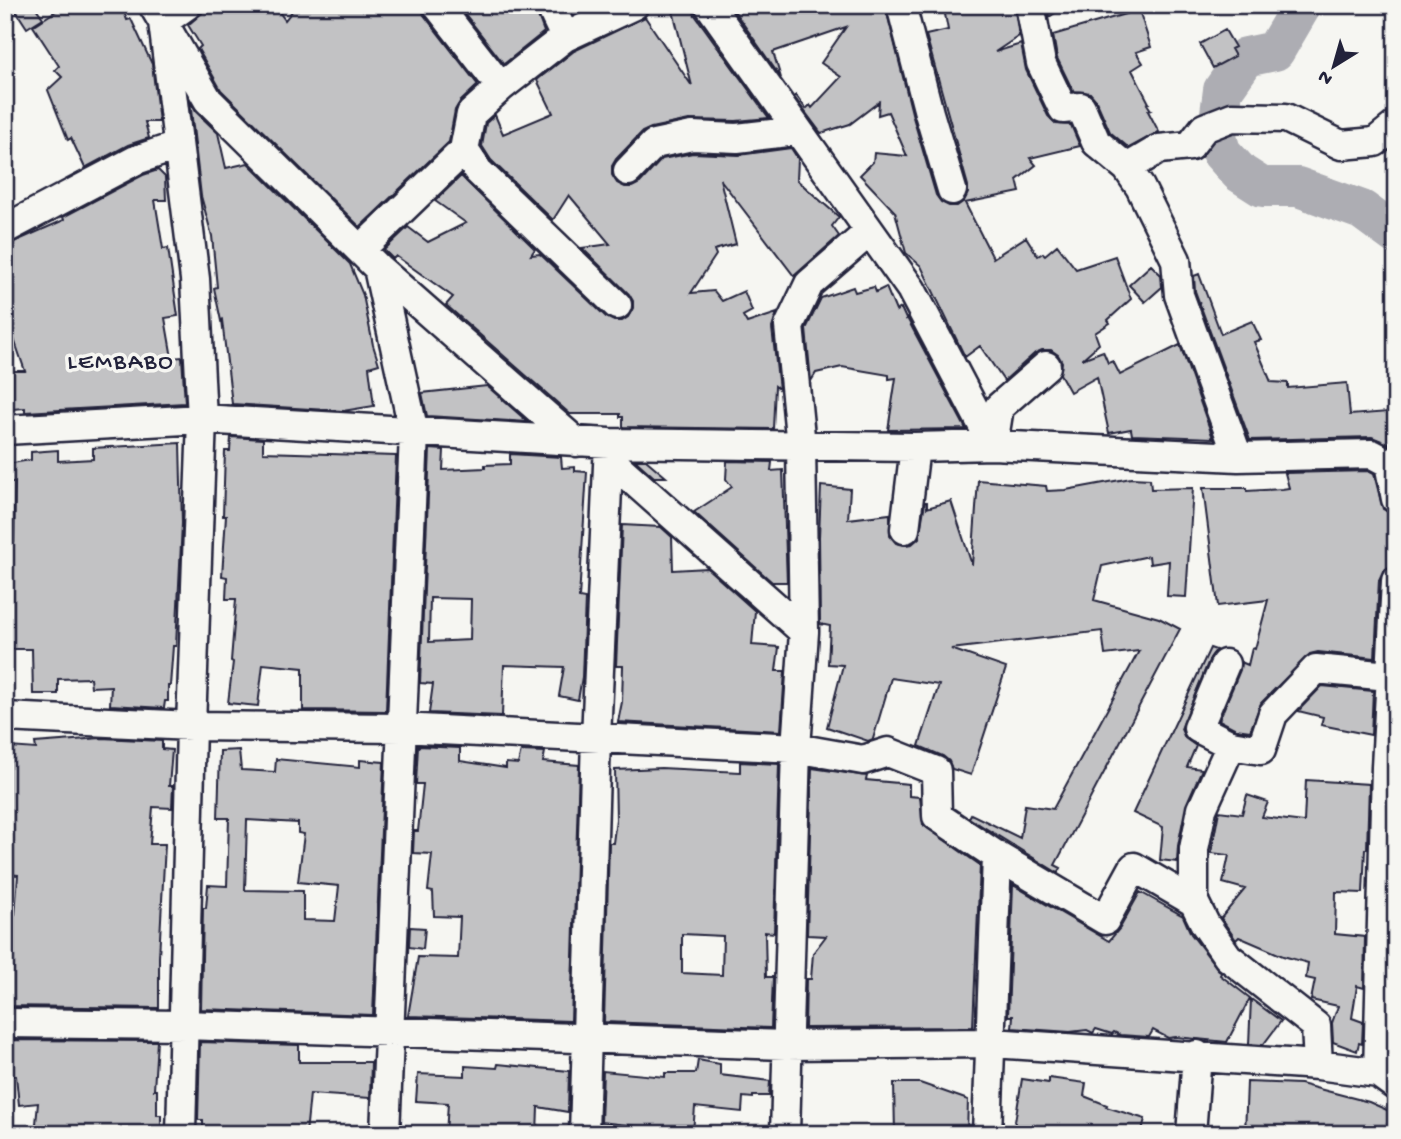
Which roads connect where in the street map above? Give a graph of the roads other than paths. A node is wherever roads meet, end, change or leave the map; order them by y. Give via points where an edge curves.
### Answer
1 (187, 5) edge
2 (437, 5) edge
3 (550, 5) edge
4 (634, 5) edge
5 (709, 5) edge
6 (901, 5) edge
7 (1030, 5) edge
8 (158, 14) edge
9 (565, 37) junction
10 (501, 87) junction
11 (1396, 125) edge
12 (797, 131) junction
13 (177, 146) junction
14 (464, 150) junction
15 (1127, 168) junction
16 (628, 171) dead end
17 (953, 190) dead end
18 (5, 229) edge
19 (869, 232) junction
20 (369, 259) junction
21 (617, 305) dead end
22 (1046, 366) dead end
23 (202, 419) junction
24 (5, 430) edge
25 (414, 433) junction
26 (576, 442) junction
27 (993, 445) junction
28 (801, 446) junction
29 (915, 447) junction
30 (609, 451) junction
31 (1238, 457) junction
32 (1396, 499) edge
33 (905, 529) dead end
34 (1396, 581) edge
35 (804, 632) junction
36 (1225, 664) dead end
37 (1390, 676) junction
38 (5, 717) edge
39 (191, 726) junction
40 (401, 728) junction
41 (596, 738) junction
42 (1231, 745) junction
43 (796, 748) junction
44 (1391, 767) edge
45 (997, 856) junction
46 (1194, 902) junction
47 (5, 1023) edge
48 (184, 1024) junction
49 (388, 1031) junction
50 (586, 1037) junction
51 (992, 1043) junction
52 (786, 1045) junction
53 (1197, 1055) junction
54 (1318, 1065) junction
55 (1387, 1080) edge
56 (181, 1134) edge
57 (385, 1134) edge
58 (584, 1134) edge
59 (785, 1134) edge
60 (988, 1134) edge
61 (1191, 1134) edge
62 (1199, 1134) edge

1 - 8 street
2 - 10 street
3 - 9 street
4 - 9 street
5 - 12 street
6 - 17 street
7 - 15 street via 1041,63 1063,109 1081,107 1096,142
8 - 13 street
8 - 20 street via 208,100
9 - 10 street
10 - 14 street via 471,114
11 - 15 street via 1375,142 1341,145 1286,118 1222,121 1204,128 1190,146 1159,149
12 - 16 street via 737,138 692,136 654,144
12 - 19 street
13 - 18 street via 136,160
13 - 23 street via 194,279
14 - 20 street
14 - 21 street via 478,171
15 - 31 street via 1176,260 1179,295
19 - 27 street via 911,289
19 - 28 street via 809,284 789,326
20 - 25 street
20 - 26 street
22 - 27 street via 999,407
23 - 24 street
23 - 25 street
23 - 39 street
25 - 26 street
25 - 40 street
26 - 30 street
27 - 29 street
27 - 31 street
28 - 29 street
28 - 30 street
28 - 35 street
29 - 33 street
30 - 35 street
30 - 41 street
31 - 32 street via 1372,454 1389,463
34 - 37 street
35 - 43 street
36 - 42 street via 1198,728
37 - 42 street via 1316,669 1273,714 1261,750
37 - 44 street
38 - 39 street
39 - 40 street
39 - 48 street
40 - 41 street
40 - 49 street
41 - 43 street
41 - 50 street
42 - 46 street via 1202,809 1194,849
43 - 45 street via 863,760 888,752 936,771 937,816
43 - 52 street
44 - 55 street
45 - 46 street via 1105,920 1134,867
45 - 51 street
46 - 54 street via 1228,957 1316,1026
47 - 48 street
48 - 49 street
48 - 56 street
49 - 50 street
49 - 57 street
50 - 52 street
50 - 58 street
51 - 52 street
51 - 53 street
51 - 60 street
52 - 59 street
53 - 54 street
53 - 61 street
54 - 55 street
61 - 62 street

